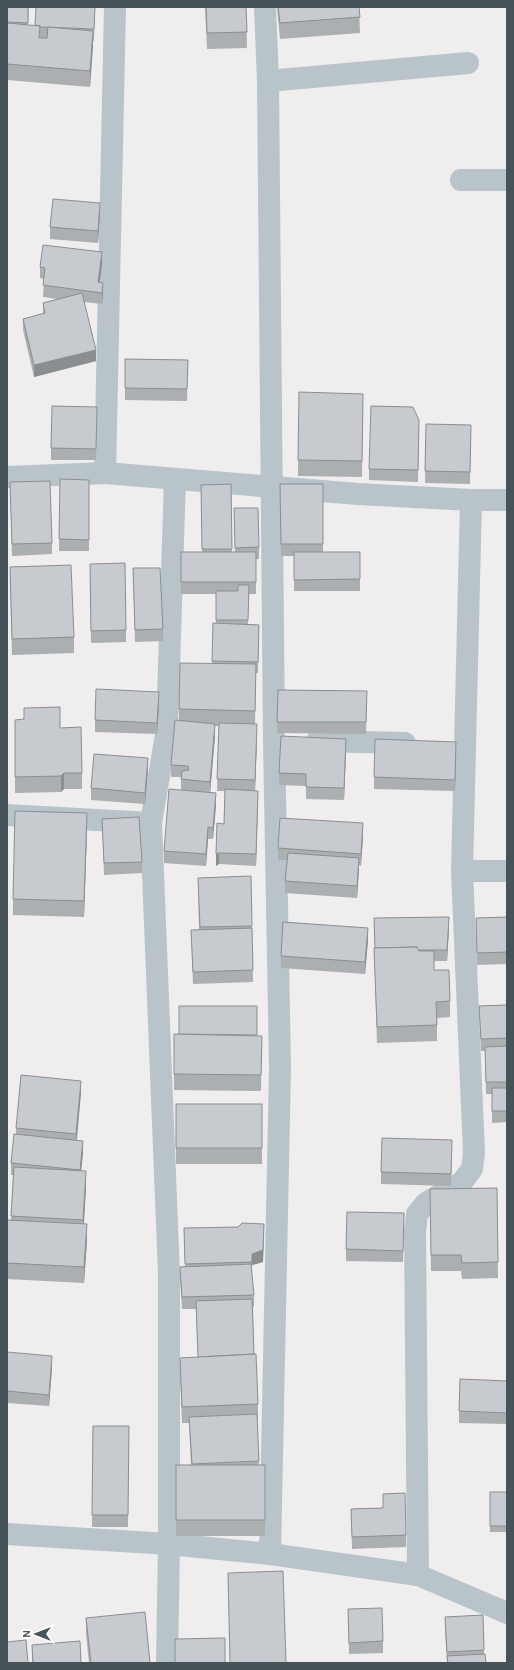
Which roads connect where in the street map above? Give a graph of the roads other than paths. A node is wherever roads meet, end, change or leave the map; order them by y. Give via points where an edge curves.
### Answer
1 (115, 7) edge
2 (265, 7) edge
3 (468, 62) dead end
4 (268, 81) junction
5 (461, 180) dead end
6 (507, 180) edge
7 (105, 473) junction
8 (7, 477) edge
9 (175, 479) junction
10 (271, 486) junction
11 (471, 500) junction
12 (507, 500) edge
13 (287, 740) junction
14 (424, 744) edge
15 (7, 815) edge
16 (151, 823) junction
17 (462, 871) junction
18 (507, 871) edge
19 (7, 1534) edge
20 (170, 1544) junction
21 (270, 1554) junction
22 (418, 1574) junction
23 (507, 1613) edge
24 (167, 1663) edge

1 - 7 street
2 - 4 street
3 - 4 street
4 - 10 street
5 - 6 street
7 - 8 street
7 - 9 street
9 - 10 street
9 - 16 street via 167,729
10 - 11 street
10 - 13 street
11 - 12 street
11 - 17 street via 456,745
13 - 14 street
13 - 21 street
15 - 16 street
16 - 20 street via 168,1274
17 - 18 street
17 - 22 street via 474,1154 472,1169 466,1178 426,1203 417,1214 414,1231
19 - 20 street
20 - 21 street
20 - 24 street
21 - 22 street
22 - 23 street

